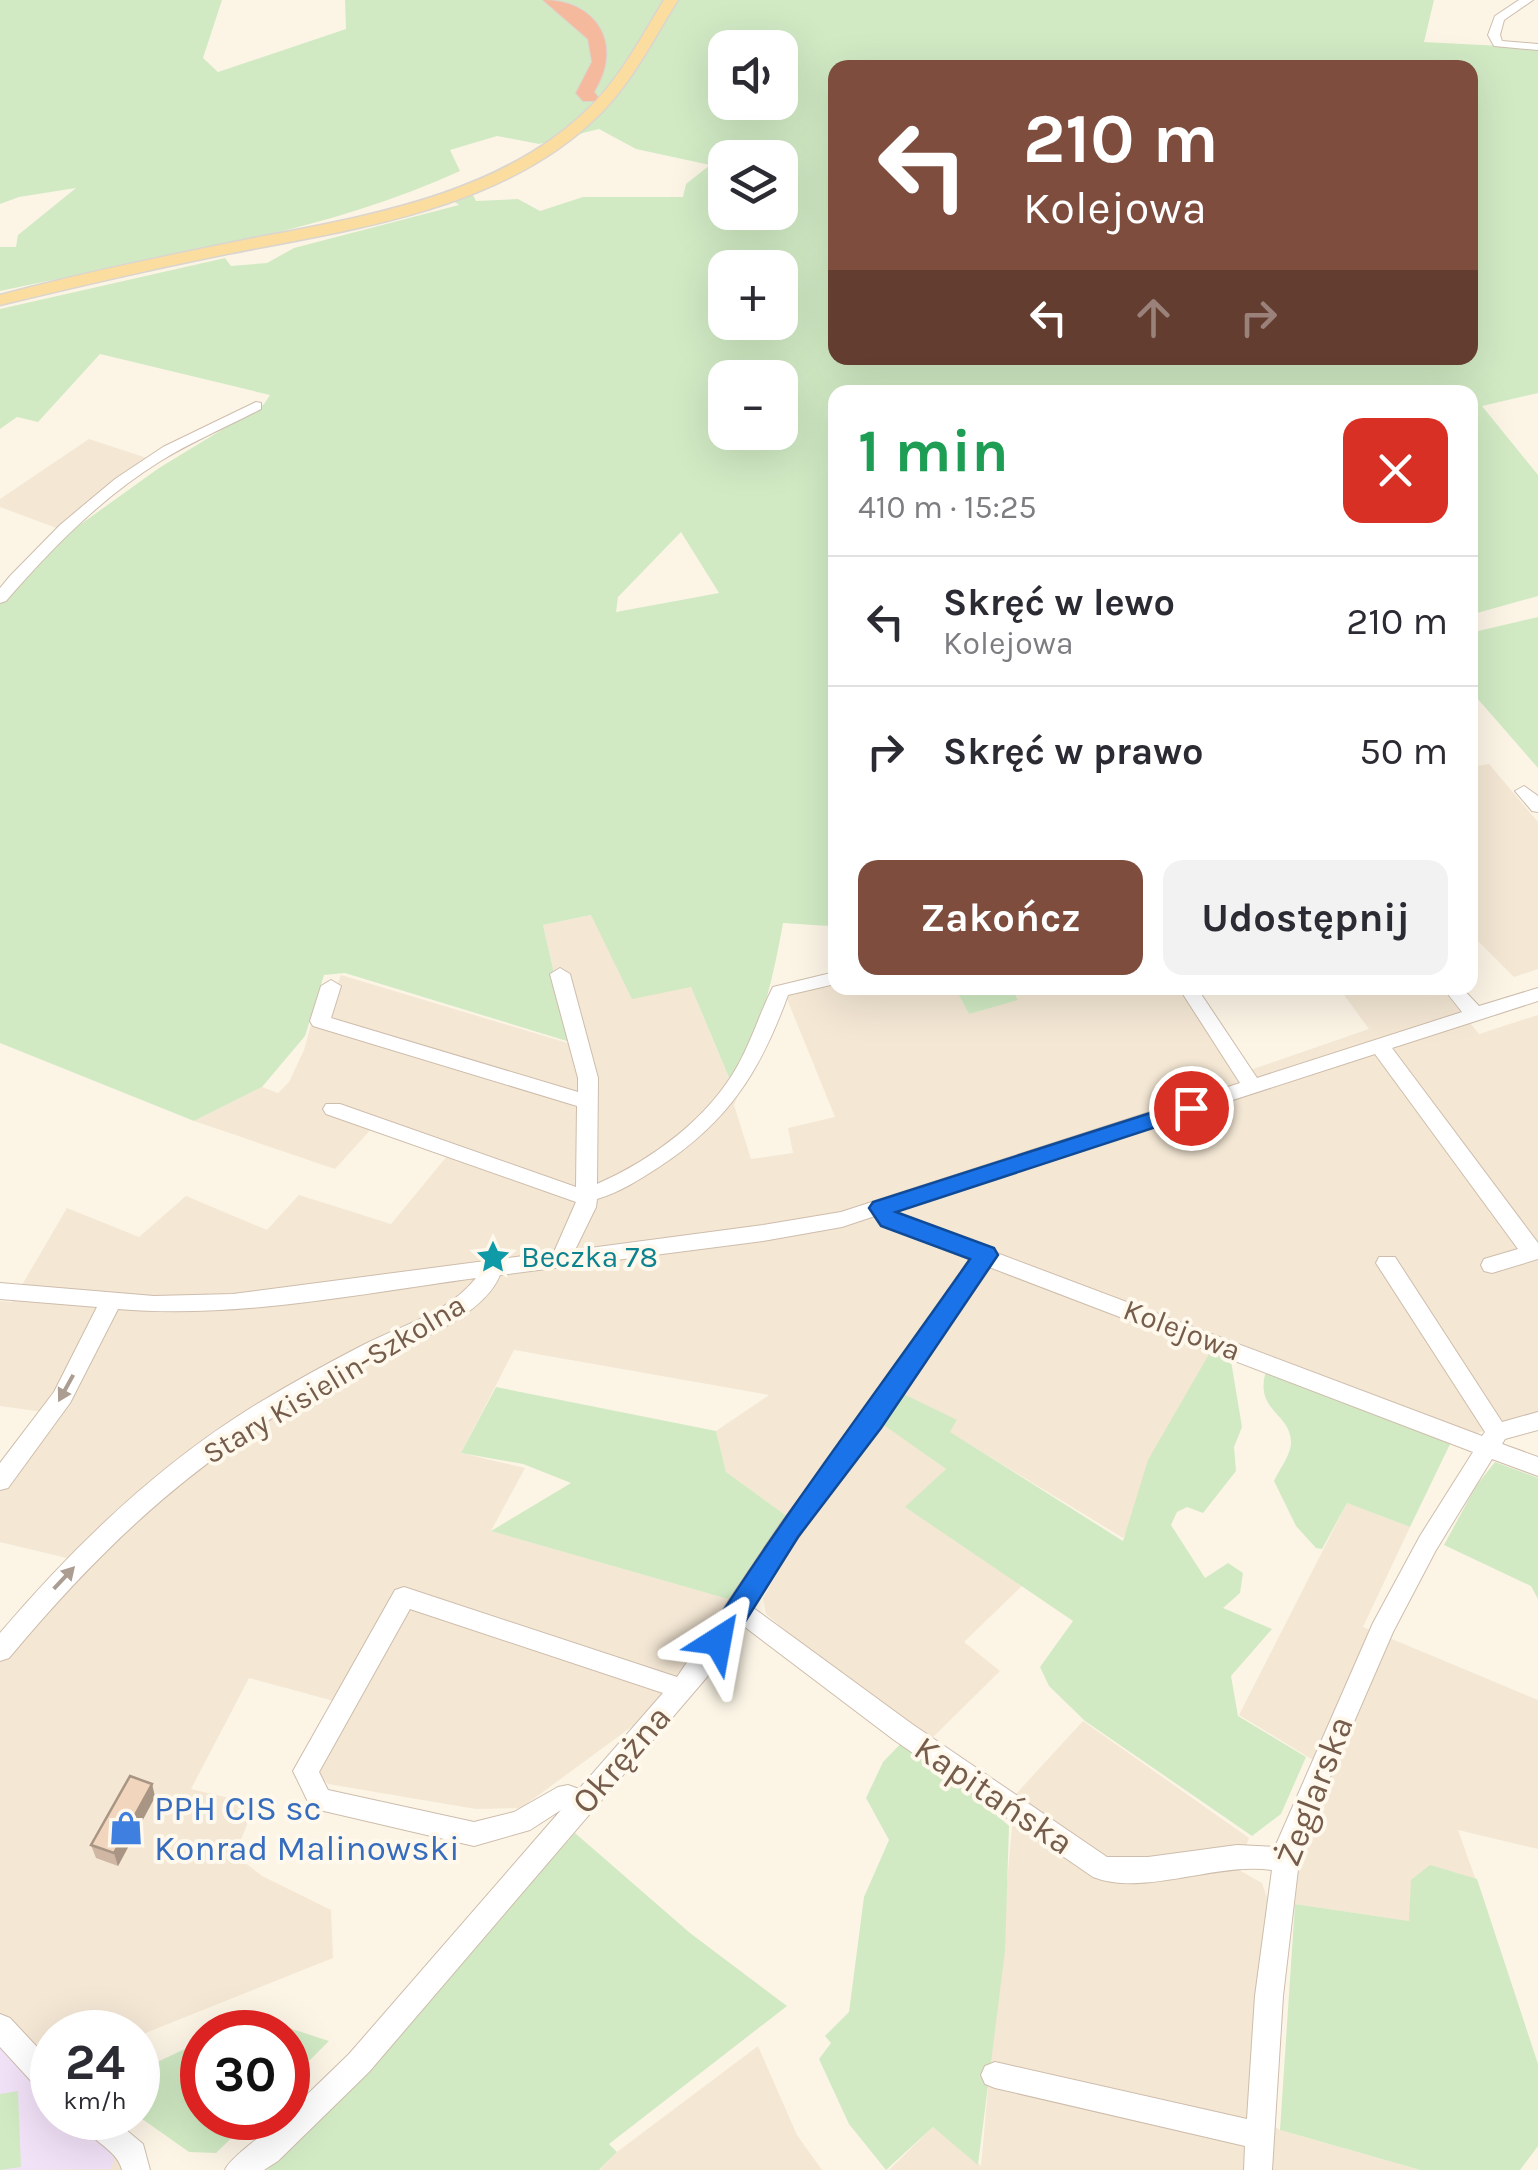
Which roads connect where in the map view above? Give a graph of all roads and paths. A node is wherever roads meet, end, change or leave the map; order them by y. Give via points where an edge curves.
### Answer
1 (552, 0) edge
2 (653, 0) edge
3 (671, 0) edge
4 (1526, 0) edge
5 (1538, 47) edge
6 (590, 97) junction
7 (264, 241) junction
8 (0, 300) edge
9 (256, 406) dead end
10 (8, 571) edge
11 (0, 598) edge
12 (1524, 791) dead end
13 (1538, 808) edge
14 (560, 974) dead end
15 (828, 980) edge
16 (331, 986) dead end
17 (1538, 994) edge
18 (1193, 995) edge
19 (1458, 995) edge
20 (1475, 1014) junction
21 (1380, 1046) junction
22 (1253, 1087) junction
23 (588, 1102) junction
24 (333, 1109) dead end
25 (588, 1194) junction
26 (881, 1208) junction
27 (1535, 1251) edge
28 (986, 1255) junction
29 (564, 1260) junction
30 (1387, 1263) dead end
31 (1492, 1265) dead end
32 (488, 1270) junction
33 (0, 1291) edge
34 (111, 1301) junction
35 (1538, 1421) edge
36 (1492, 1440) junction
37 (1538, 1467) edge
38 (0, 1481) edge
39 (739, 1611) junction
40 (0, 1651) edge
41 (682, 1689) junction
42 (582, 1803) junction
43 (1284, 1860) junction
44 (0, 2026) edge
45 (30, 2059) edge
46 (995, 2074) dead end
47 (1261, 2136) junction
48 (118, 2140) edge
49 (136, 2170) edge
50 (239, 2170) edge
51 (1258, 2170) edge

1 - 6 highway via 600,42 602,66 584,93
2 - 6 main road
3 - 7 main road via 606,100 533,156 432,202
4 - 5 street via 1500,18 1494,36 1498,44
6 - 7 main road via 536,141 470,177
7 - 8 main road
9 - 10 street via 141,468
10 - 11 street
12 - 13 street
14 - 23 street
15 - 25 street via 780,991 748,1070 711,1120 602,1193
16 - 23 street via 320,1021
17 - 20 street
18 - 22 street
19 - 20 street
20 - 21 street
21 - 22 street
21 - 27 street
22 - 26 street
23 - 25 street
24 - 25 street
25 - 29 street
26 - 28 street, Kolejowa via 889,1220
26 - 29 street via 795,1228
27 - 31 street
28 - 36 street, Kolejowa
28 - 39 street, Okrężna via 789,1530
29 - 32 street
30 - 36 street
32 - 34 street via 233,1302
40 -> 32 street, Stary Kisielin-Szkolna via 86,1556 213,1445 368,1352 438,1321 479,1292
33 - 34 street
34 -> 38 street via 62,1397
35 - 36 street
36 - 37 street, Kolejowa
36 - 43 street, Żeglarska via 1372,1650
39 - 41 street, Okrężna
39 - 43 street, Kapitańska via 1102,1868 1127,1872 1253,1854
41 - 42 street, Okrężna
41 - 42 street via 404,1597 306,1771 320,1800 474,1834 521,1822 558,1798
42 - 50 street, Okrężna via 359,2063 268,2151
43 - 47 street, Żeglarska
44 - 45 street
46 - 47 street
47 - 51 street, Żeglarska
48 - 49 street via 134,2154

